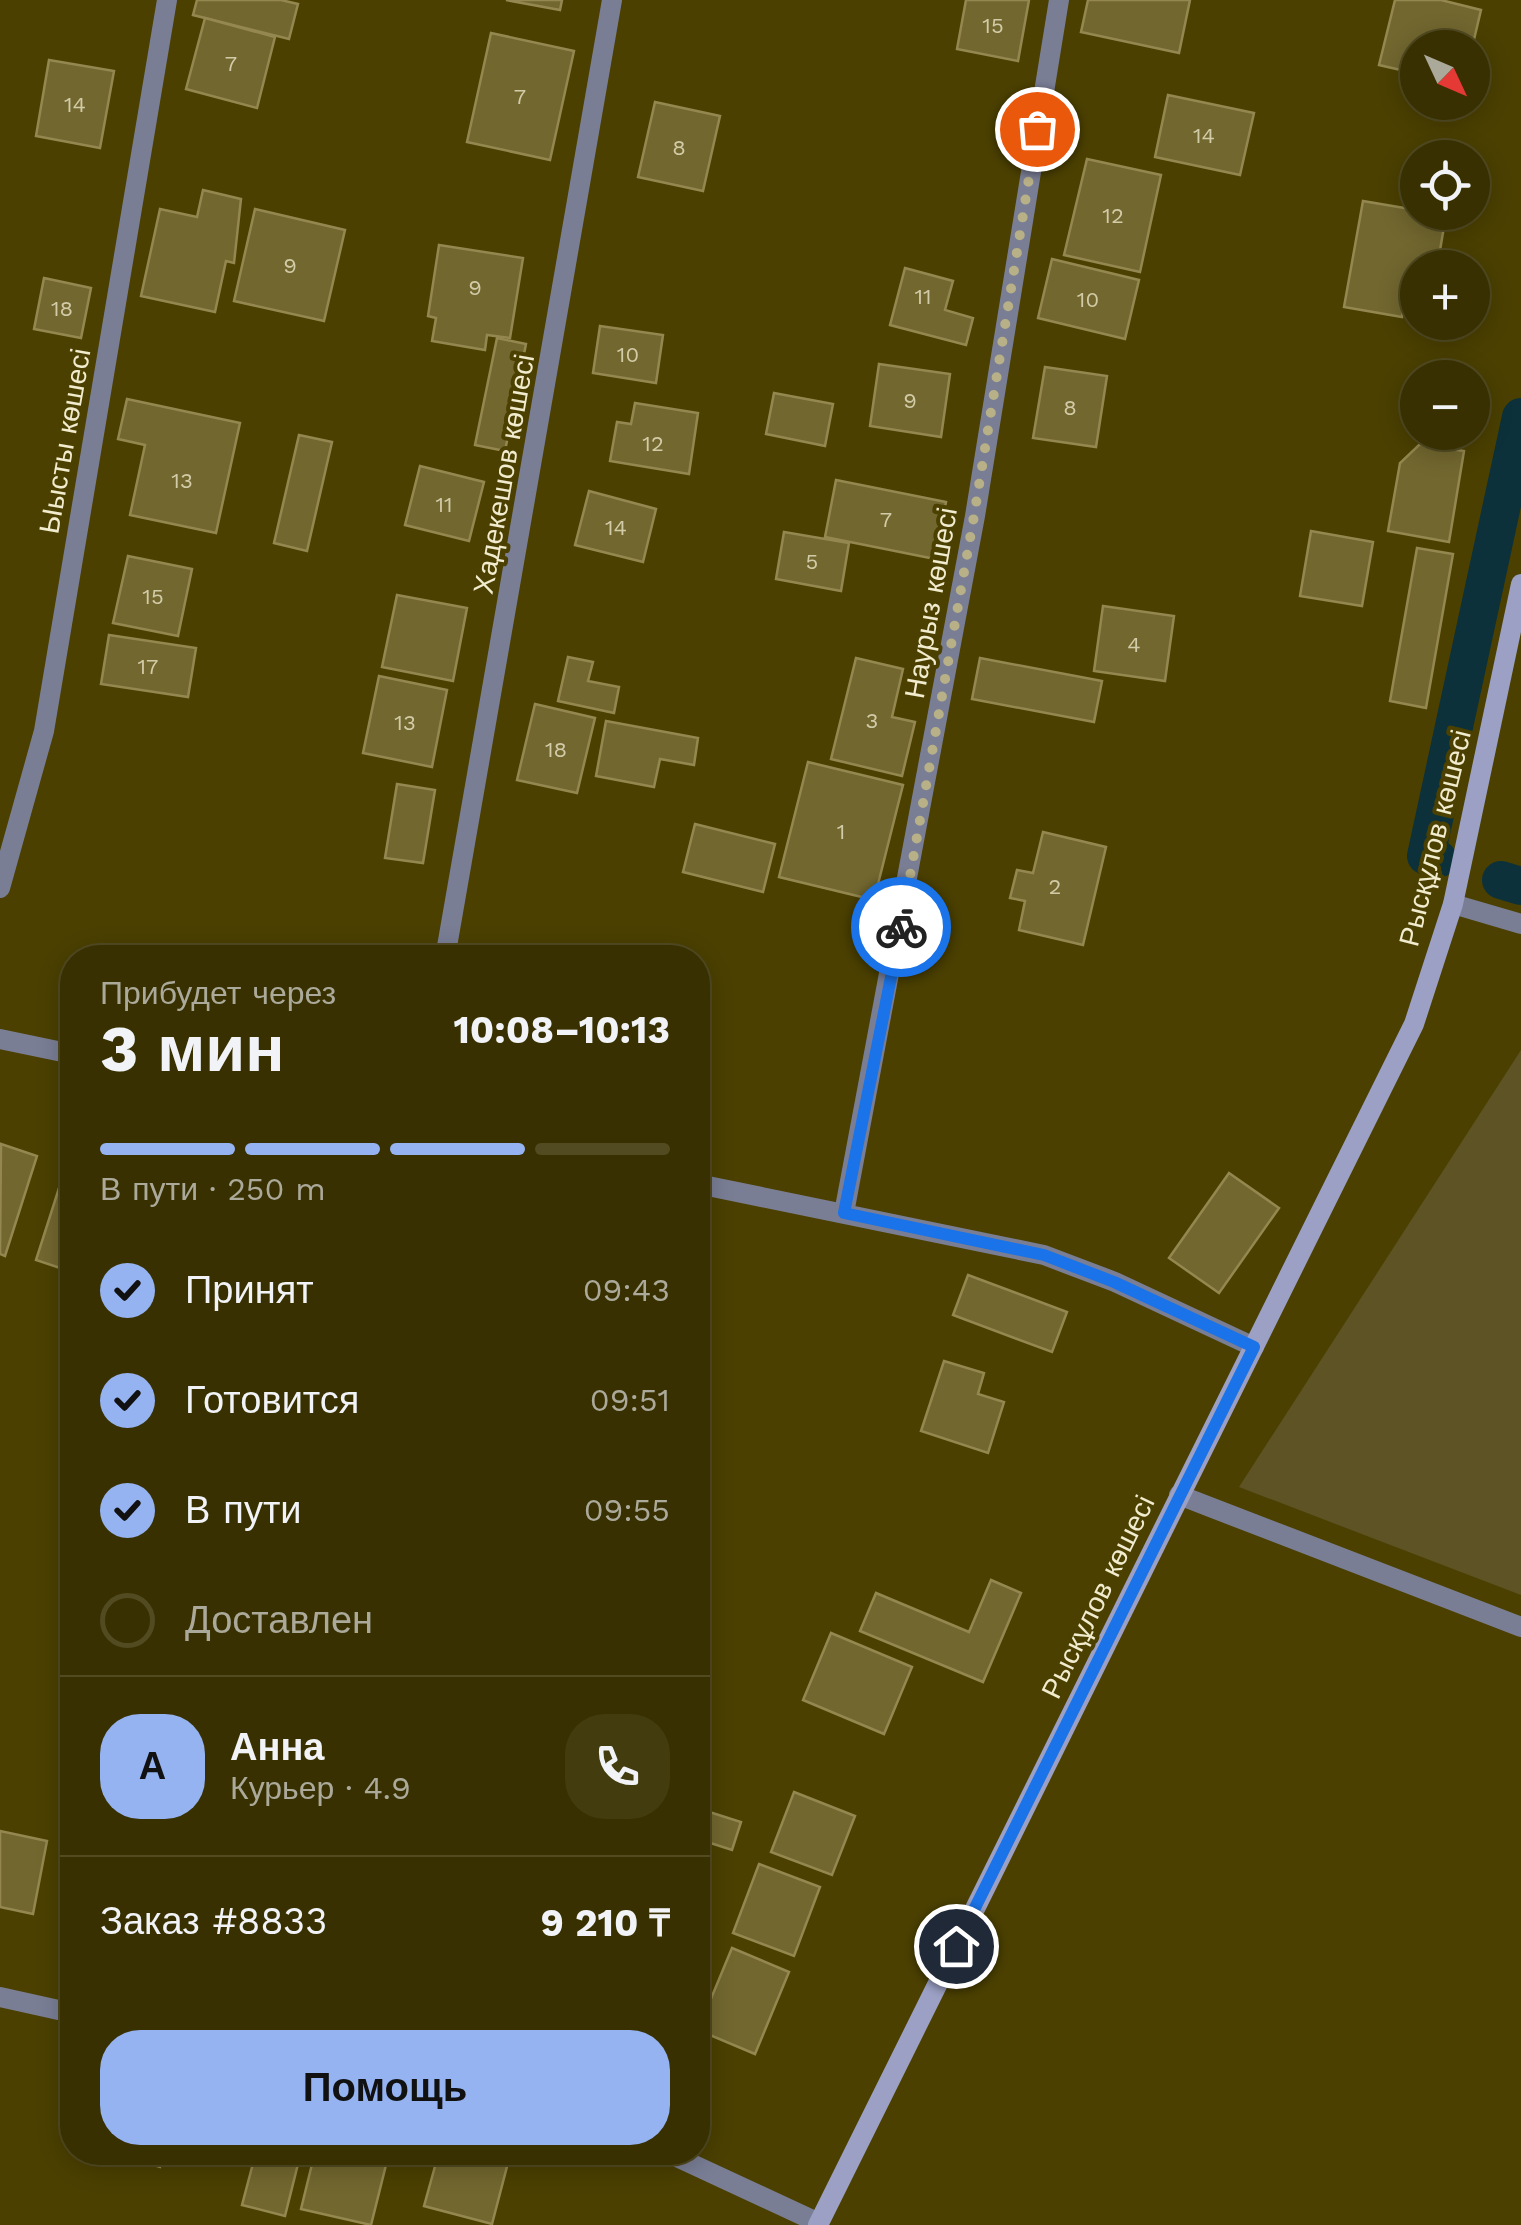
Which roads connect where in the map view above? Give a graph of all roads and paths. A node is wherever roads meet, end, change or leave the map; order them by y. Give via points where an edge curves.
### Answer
1 (167, 0) edge
2 (612, 0) edge
3 (1059, 0) edge
4 (1521, 584) edge
5 (0, 888) edge
6 (1453, 904) junction
7 (1521, 924) edge
8 (448, 945) edge
9 (0, 1038) edge
10 (60, 1051) edge
11 (710, 1186) edge
12 (844, 1213) junction
13 (1254, 1347) junction
14 (1179, 1495) junction
15 (1521, 1627) edge
16 (0, 1997) edge
17 (60, 2010) edge
18 (694, 2165) edge
19 (819, 2224) edge

1 - 5 street, Ыысты көшесі via 44,731
2 - 8 street, Хадекешов көшесі
3 - 12 street, Наурыз көшесі via 971,535
4 - 6 street, Рысқұлов көшесі
6 - 7 street
6 - 13 street, Рысқұлов көшесі via 1395,1067
9 - 10 street
11 - 12 street
12 - 13 street via 1044,1255
13 - 14 street, Рысқұлов көшесі
14 - 15 street
14 - 19 street, Рысқұлов көшесі
16 - 17 street
18 - 19 street

